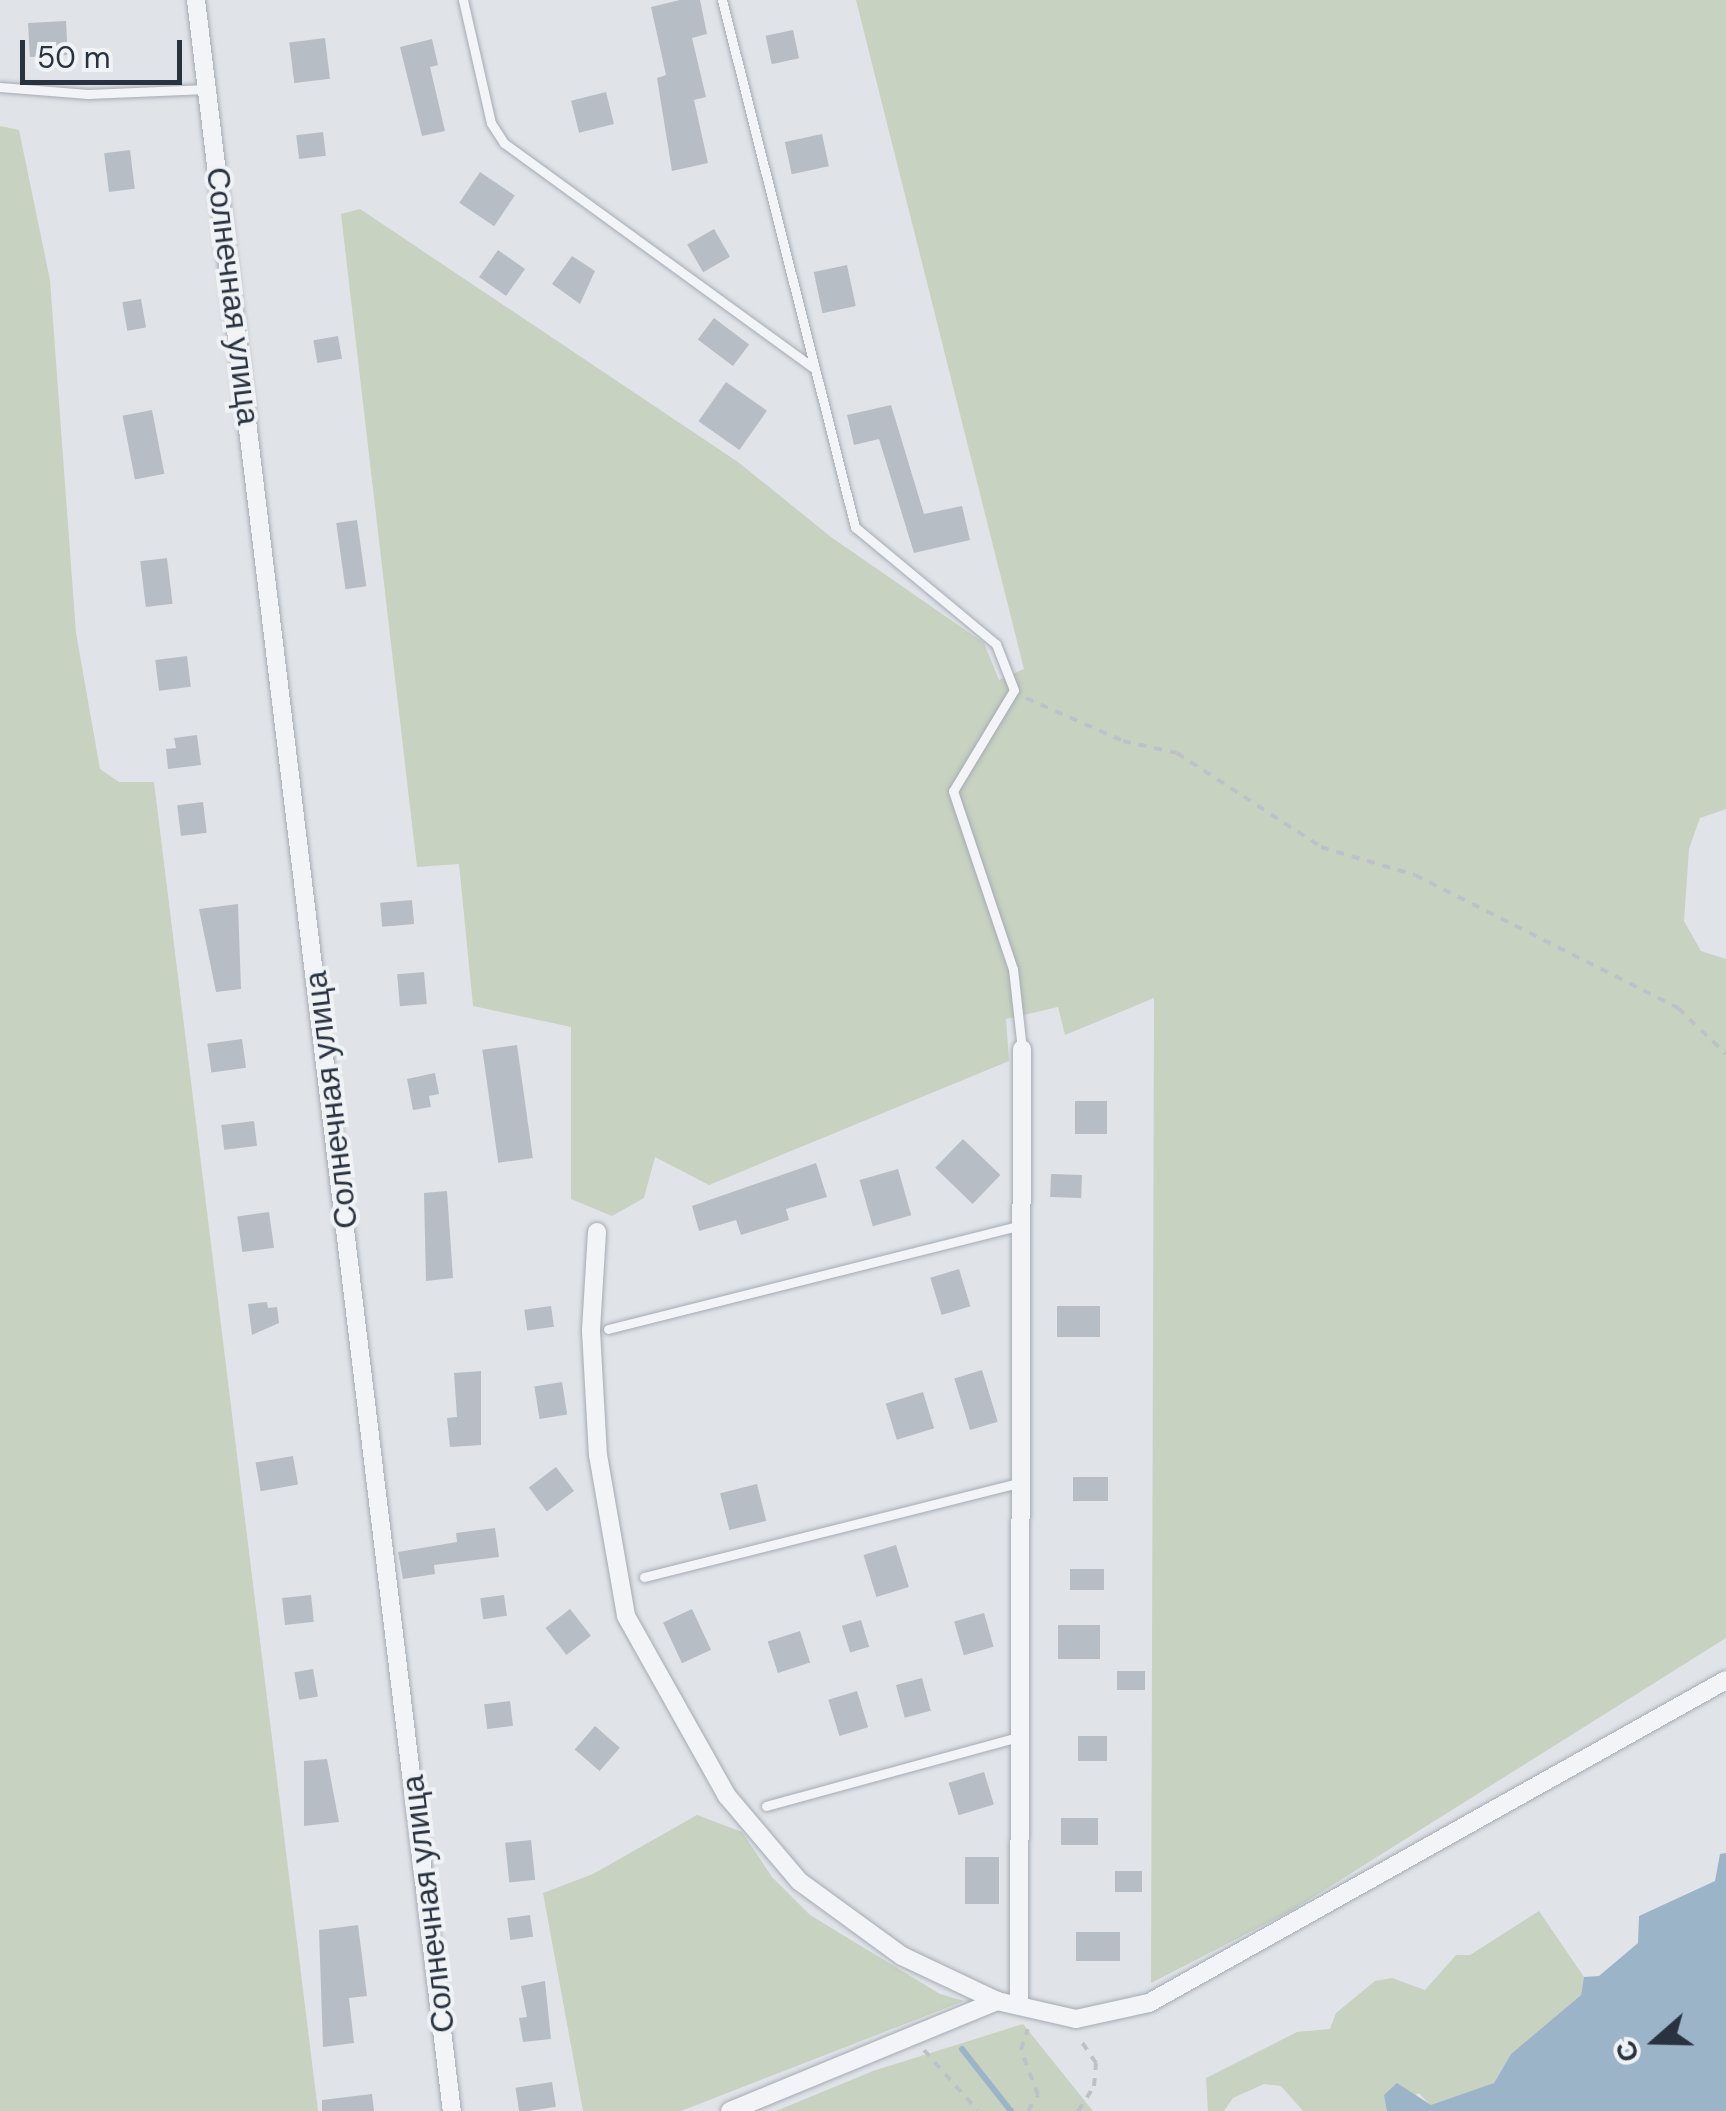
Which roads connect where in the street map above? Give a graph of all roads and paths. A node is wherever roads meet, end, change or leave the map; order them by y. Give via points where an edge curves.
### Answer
1 (196, 0) edge
2 (463, 0) edge
3 (722, 0) edge
4 (0, 87) edge
5 (207, 89) junction
6 (812, 367) junction
7 (1014, 690) junction
8 (1022, 1050) joint
9 (1726, 1054) edge
10 (1022, 1225) junction
11 (597, 1232) dead end
12 (608, 1330) dead end
13 (1022, 1482) junction
14 (644, 1577) dead end
15 (1726, 1680) edge
16 (1022, 1736) junction
17 (766, 1806) dead end
18 (997, 2001) junction
19 (1026, 2008) junction
20 (1076, 2019) junction
21 (917, 2037) junction
22 (452, 2111) edge
23 (730, 2111) edge
24 (978, 2111) edge
25 (1028, 2111) edge
26 (1078, 2111) edge

1 - 5 street, Солнечная улица
2 - 6 lane via 491,123 504,142
3 - 6 lane
4 - 5 lane via 88,94
5 - 22 street, Солнечная улица
6 - 7 lane via 855,527 996,644
7 - 8 lane via 952,791 1013,969
7 - 9 path via 1054,715 1177,753 1321,847 1415,875 1678,1008
8 - 10 street
10 - 12 lane
10 - 13 street
11 - 18 street via 591,1331 598,1455 626,1616 727,1796 799,1881 902,1956
13 - 14 lane
13 - 16 street
15 - 20 street via 1150,2002
16 - 17 lane
16 - 19 street
18 - 19 street
18 - 21 street
19 - 20 street
19 - 25 path via 1020,2050 1038,2095
20 - 26 path via 1080,2044 1096,2063 1094,2086
21 - 23 street
21 - 24 path

